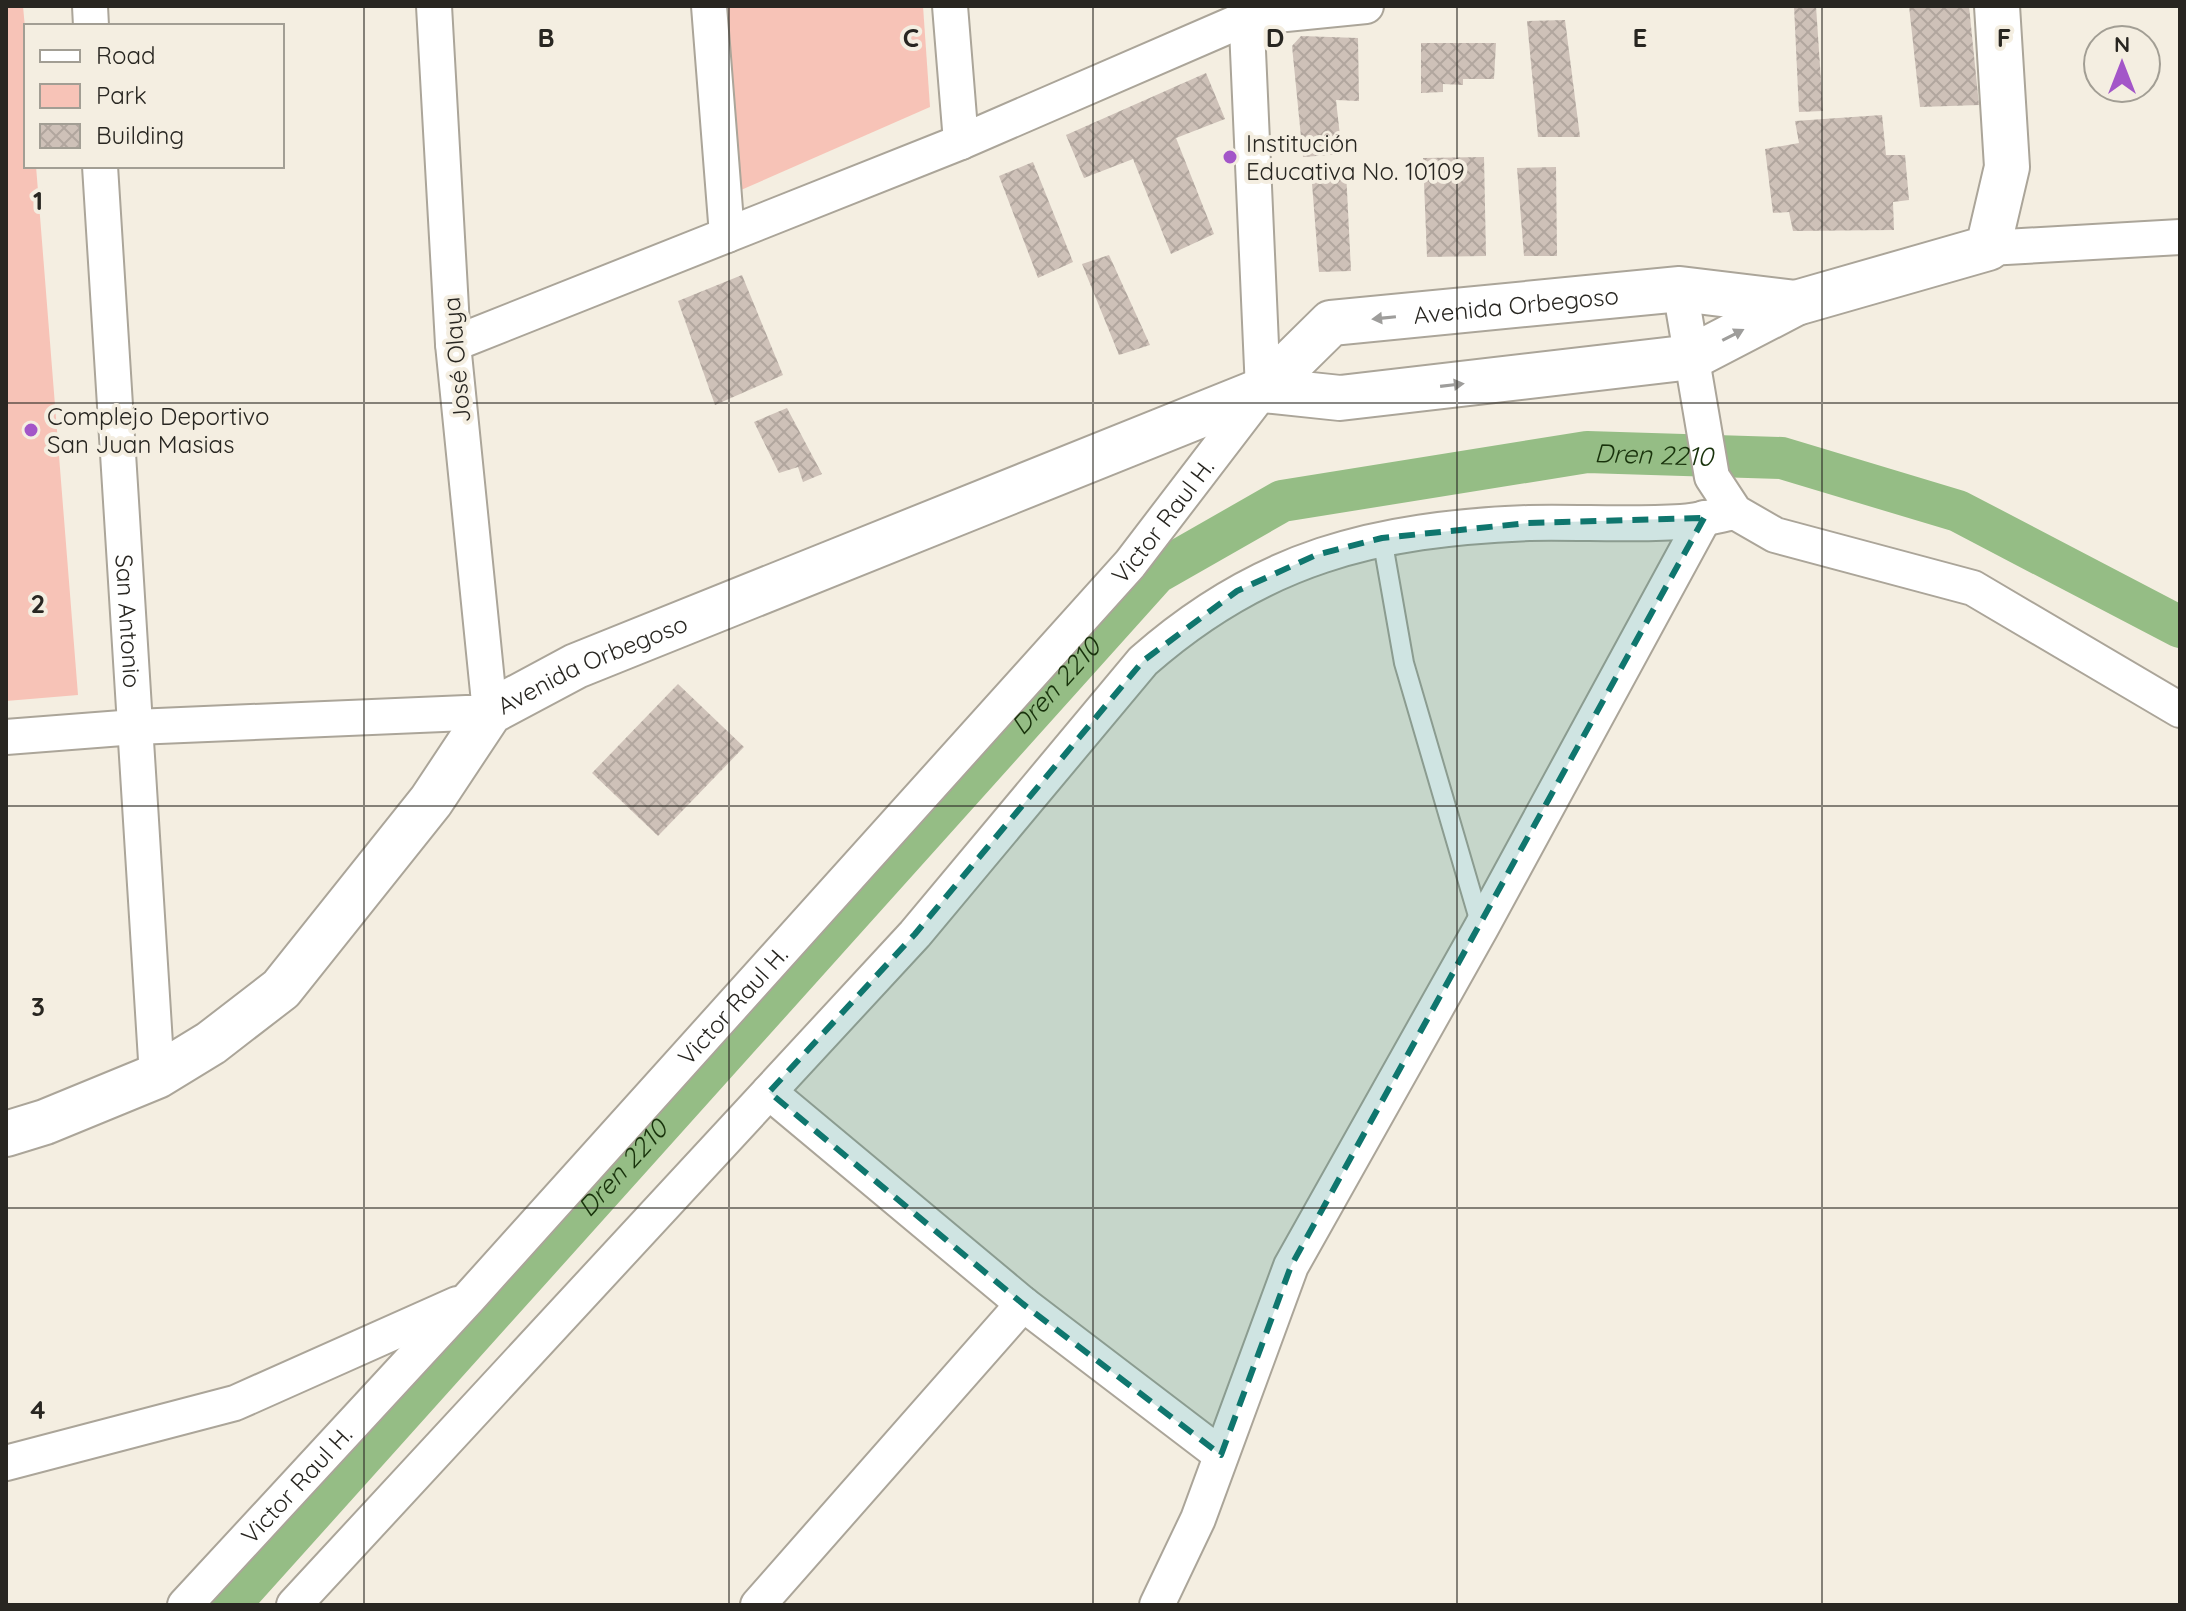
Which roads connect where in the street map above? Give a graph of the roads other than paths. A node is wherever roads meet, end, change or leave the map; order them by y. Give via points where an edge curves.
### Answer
1 (434, 6) edge
2 (709, 6) edge
3 (950, 6) edge
4 (1366, 6) edge
5 (1997, 6) edge
6 (1247, 12) edge
7 (961, 142) junction
8 (100, 168) edge
9 (727, 235) junction
10 (2180, 237) edge
11 (1988, 248) junction
12 (1680, 289) junction
13 (1796, 303) junction
14 (453, 344) junction
15 (1692, 357) junction
16 (1263, 390) junction
17 (1719, 515) junction
18 (1382, 538) junction
19 (2180, 710) edge
20 (490, 712) junction
21 (135, 727) junction
22 (6, 737) edge
23 (1481, 928) junction
24 (157, 1076) junction
25 (769, 1092) junction
26 (6, 1134) edge
27 (469, 1298) junction
28 (1023, 1304) junction
29 (1221, 1455) junction
30 (6, 1463) edge
31 (185, 1605) edge
32 (294, 1605) edge
33 (758, 1605) edge
34 (1157, 1605) edge

1 - 14 street, José Olaya
2 - 9 street
3 - 7 street
4 - 6 street
5 - 11 main road via 2007,167
6 - 7 street
6 - 16 street
7 - 9 street
8 - 21 street, San Antonio
9 - 14 street
10 - 11 street
11 - 13 main road, Avenida Orbegoso
12 - 13 main road, Avenida Orbegoso
12 - 15 street
12 -> 16 main road, Avenida Orbegoso via 1331,323
15 -> 13 main road, Avenida Orbegoso
14 - 20 street, José Olaya
16 -> 15 main road, Avenida Orbegoso via 1340,398
15 - 17 street
16 - 20 main road, Avenida Orbegoso via 576,666
16 - 27 street, Victor Raul H. via 1130,564
17 - 18 street via 1684,522 1528,523
17 - 19 street via 1973,588
17 - 23 street
18 - 23 lane via 1404,663
18 - 25 street via 1276,571 1204,612 1143,661 915,934
20 - 21 street
20 - 24 main road, Avenida Orbegoso via 431,801 281,989 211,1043
21 - 22 street
21 - 24 street, San Antonio
23 - 29 street via 1291,1266
24 - 26 main road, Avenida Orbegoso
25 - 28 street
25 - 32 street
27 - 30 street via 235,1403
27 - 31 street, Victor Raul H.
28 - 29 street
28 - 33 street
29 - 34 street

